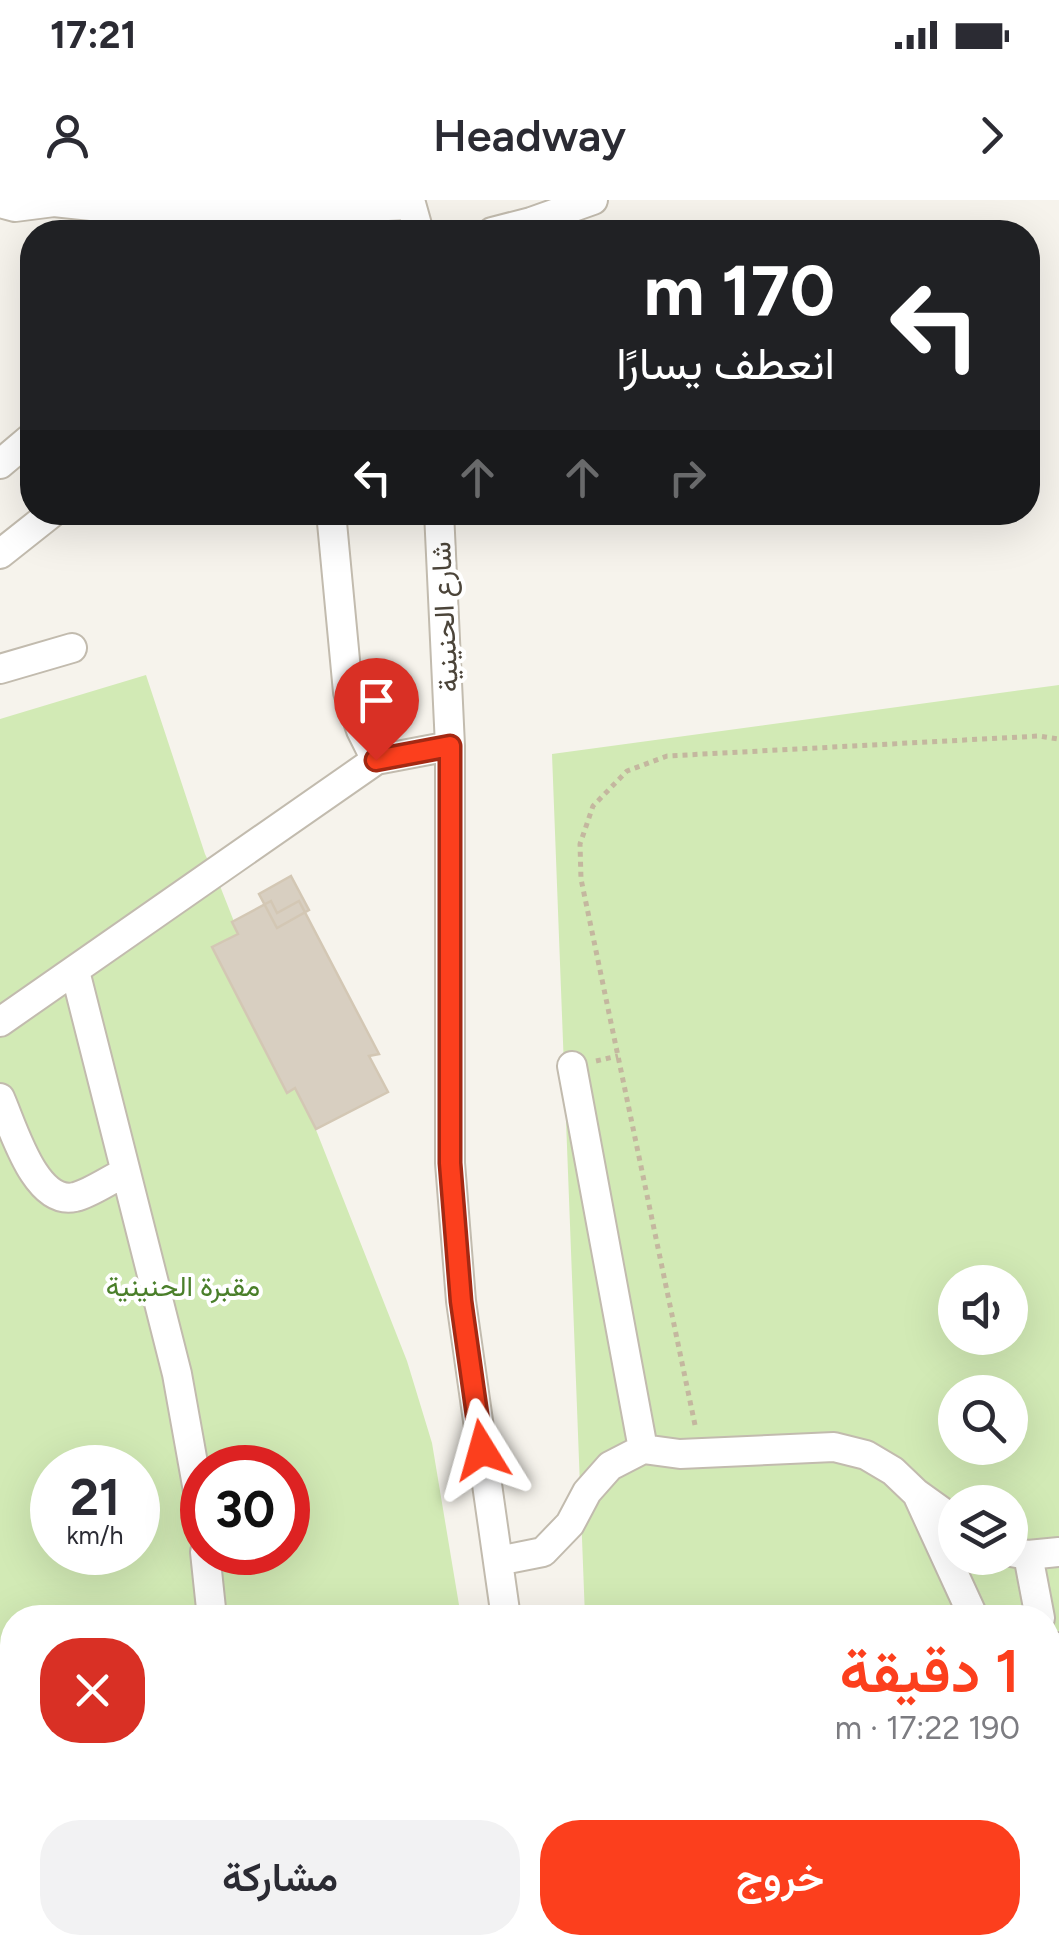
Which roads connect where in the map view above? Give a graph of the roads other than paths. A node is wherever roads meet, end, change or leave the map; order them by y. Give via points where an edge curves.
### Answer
1 (593, 200) edge
2 (0, 203) edge
3 (414, 213) edge
4 (111, 214) edge
5 (537, 220) edge
6 (20, 446) edge
7 (0, 464) edge
8 (37, 525) edge
9 (332, 525) edge
10 (440, 525) edge
11 (0, 554) edge
12 (72, 648) dead end
13 (1, 667) edge
14 (450, 746) junction
15 (376, 760) junction
16 (75, 971) junction
17 (0, 1022) edge
18 (572, 1066) dead end
19 (0, 1098) edge
20 (124, 1173) junction
21 (190, 1445) edge
22 (643, 1450) junction
23 (916, 1493) junction
24 (938, 1509) edge
25 (1059, 1552) edge
26 (1028, 1554) edge
27 (498, 1561) junction
28 (207, 1575) edge
29 (1026, 1575) edge
30 (211, 1605) edge
31 (504, 1605) edge
32 (968, 1605) edge
33 (1036, 1605) edge

1 - 5 street
2 - 4 street via 54,202
3 - 4 street
6 - 7 street
8 - 11 street
9 - 15 street via 348,692
10 - 14 street, شارع الحنينية
12 - 13 street
14 - 15 street
14 - 27 street, شارع الحنينية via 450,1163 461,1301
15 - 16 street
16 - 17 street
16 - 20 street
18 - 22 street
19 - 20 street via 37,1181 58,1196 73,1197
20 - 21 street
22 - 23 street via 834,1447 866,1456
22 - 27 street via 610,1466 543,1552
23 - 24 street
23 - 32 street
25 - 26 street
27 - 31 street, شارع الحنينية
28 - 30 street
29 - 33 street

